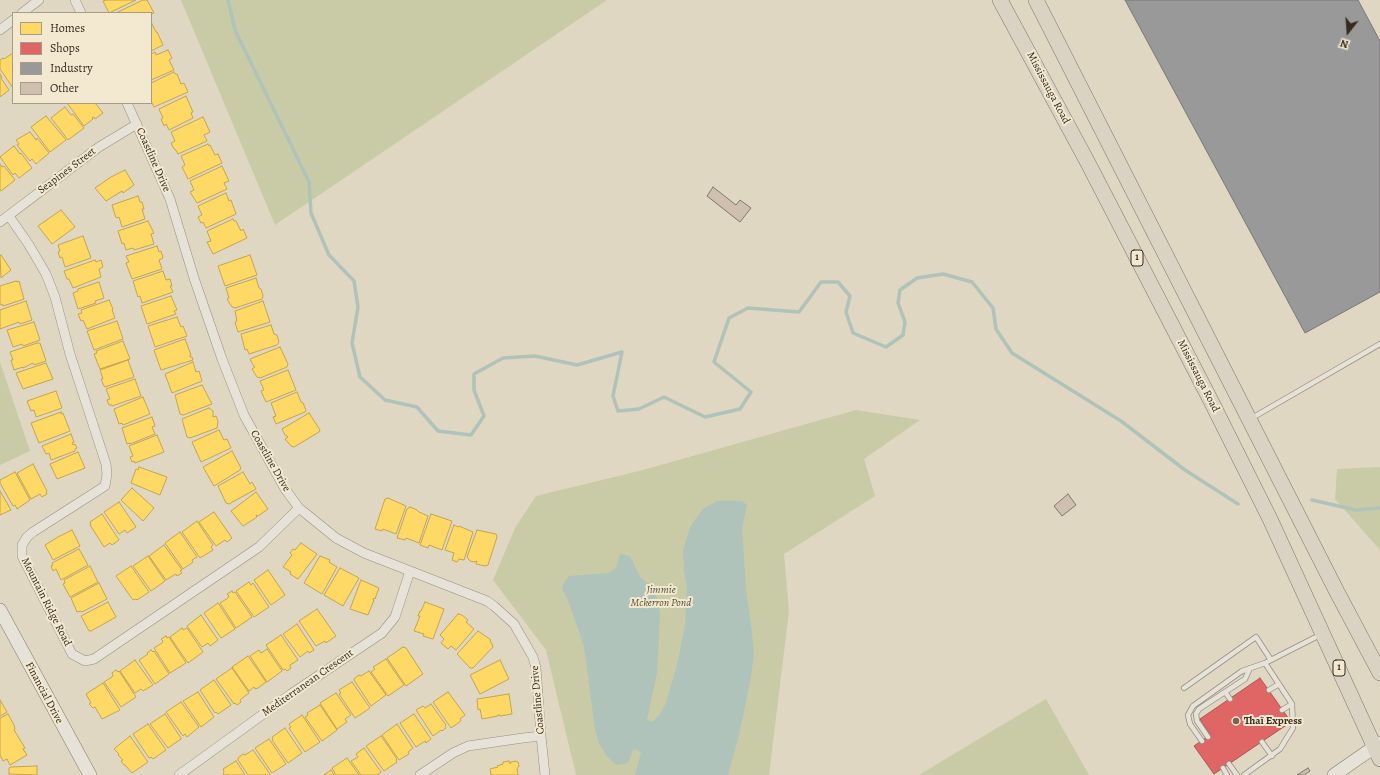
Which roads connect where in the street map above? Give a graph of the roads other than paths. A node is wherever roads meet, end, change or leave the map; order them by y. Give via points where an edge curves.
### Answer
1 (39, 0) edge
2 (75, 0) edge
3 (1000, 0) edge
4 (1036, 0) edge
5 (23, 12) edge
6 (81, 12) edge
7 (12, 21) edge
8 (0, 30) edge
9 (127, 104) edge
10 (137, 124) junction
11 (9, 216) junction
12 (0, 222) edge
13 (1380, 344) edge
14 (1250, 420) junction
15 (299, 508) junction
16 (410, 571) junction
17 (0, 610) edge
18 (1323, 633) junction
19 (1271, 660) junction
20 (1265, 663) junction
21 (1250, 668) junction
22 (1378, 668) edge
23 (1279, 684) junction
24 (1184, 688) dead end
25 (1269, 690) dead end
26 (1225, 692) junction
27 (1230, 699) dead end
28 (1292, 704) junction
29 (1282, 710) dead end
30 (541, 736) junction
31 (1208, 737) dead end
32 (1202, 741) dead end
33 (1262, 742) dead end
34 (1378, 750) edge
35 (1272, 756) junction
36 (1229, 764) dead end
37 (1222, 768) dead end
38 (90, 775) edge
39 (178, 775) edge
40 (420, 775) edge
41 (545, 775) edge
42 (1227, 775) edge
43 (1237, 775) edge
44 (1244, 775) edge
45 (1334, 775) edge

1 - 5 street
2 - 6 street
3 - 18 main road, Mississauga Road / 1 via 1088,163 1206,392 1270,519
4 - 14 main road
7 - 8 street
9 - 10 street, Coastline Drive
10 - 11 street, Seapines Street via 99,147
10 - 15 street, Coastline Drive via 170,199 196,285 244,415 285,490
11 - 12 street, Seapines Street
11 - 15 street, Mountain Ridge Road via 46,274 55,297 70,354 106,464 105,486 33,532 22,545 22,556 72,654 85,661 94,659 259,547
13 - 14 lane
14 - 22 main road via 1336,592
15 - 16 street, Coastline Drive via 336,538 364,553
16 - 30 street, Coastline Drive via 487,601 514,624 533,657 536,668
16 - 39 street, Mediterranean Crescent via 395,617 382,633
17 - 38 street, Financial Drive
18 - 19 lane
18 - 34 main road, Mississauga Road / 1
19 - 20 lane
19 - 24 lane via 1256,638
20 - 21 lane
20 - 23 lane
21 - 26 lane via 1245,679
21 - 32 lane via 1193,706 1188,715 1190,724
23 - 25 lane
23 - 28 lane
26 - 27 lane
26 - 31 lane via 1199,709 1196,714 1197,721
28 - 29 lane
28 - 35 lane via 1292,728 1280,749
30 - 40 street via 468,746
30 - 41 street, Coastline Drive
33 - 35 lane
34 - 45 street
35 - 44 lane
36 - 43 lane
37 - 42 lane

